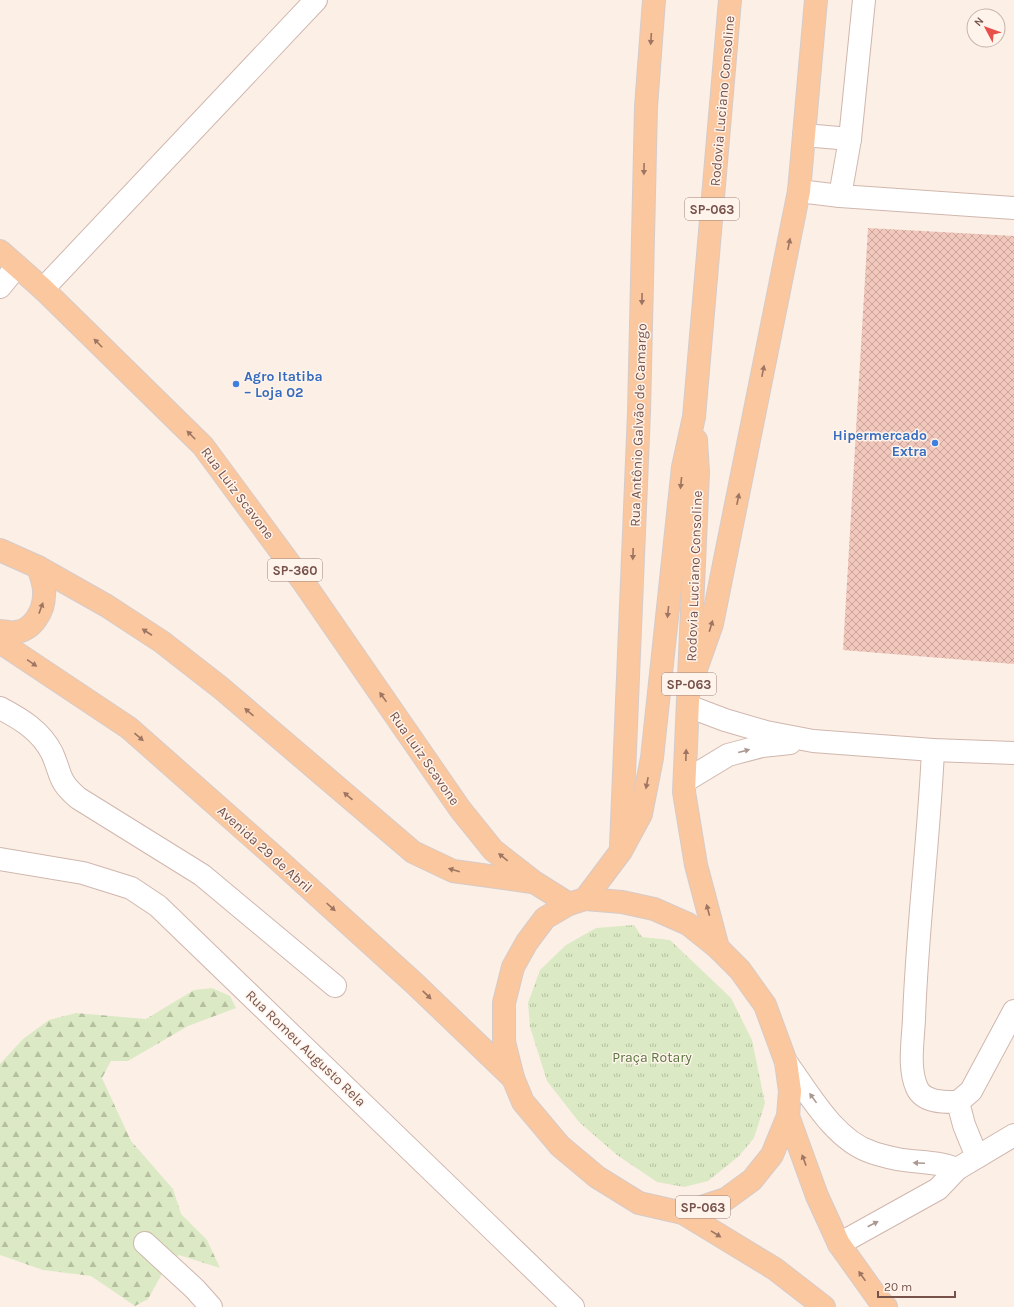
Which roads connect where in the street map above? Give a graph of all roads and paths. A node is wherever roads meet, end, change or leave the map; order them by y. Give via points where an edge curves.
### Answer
1 (316, 0) edge
2 (654, 0) edge
3 (730, 0) edge
4 (816, 0) edge
5 (864, 0) edge
6 (804, 136) junction
7 (850, 139) junction
8 (799, 191) junction
9 (840, 196) junction
10 (1014, 208) edge
11 (0, 251) edge
12 (17, 266) junction
13 (0, 288) edge
14 (43, 289) junction
15 (694, 417) junction
16 (0, 550) edge
17 (38, 567) junction
18 (0, 631) edge
19 (0, 642) edge
20 (688, 697) junction
21 (0, 708) edge
22 (813, 741) junction
23 (933, 750) junction
24 (1014, 753) edge
25 (685, 781) junction
26 (621, 851) junction
27 (0, 859) edge
28 (534, 882) junction
29 (577, 901) junction
30 (718, 948) junction
31 (335, 986) dead end
32 (1014, 1011) edge
33 (786, 1062) junction
34 (513, 1078) junction
35 (958, 1102) junction
36 (788, 1116) junction
37 (1014, 1135) edge
38 (977, 1157) junction
39 (957, 1169) junction
40 (683, 1213) junction
41 (145, 1243) dead end
42 (839, 1244) junction
43 (211, 1307) edge
44 (573, 1307) edge
45 (824, 1307) edge
46 (886, 1307) edge

1 - 14 street
2 -> 26 main road, Rua Antônio Galvão de Camargo via 646,107 639,412
3 - 15 main road, Rodovia Luciano Consoline / SP-063
4 - 6 main road
5 - 7 street
6 - 7 street
6 - 8 main road
7 - 9 street
8 - 9 street
20 -> 8 main road via 712,624
9 - 10 street
11 - 12 main road, Rua Luiz Scavone / SP-360
12 - 13 street
12 - 14 main road, Rua Luiz Scavone / SP-360
28 -> 14 main road, Rua Luiz Scavone / SP-360 via 493,850 460,809 304,583 203,446
15 - 20 main road, Rodovia Luciano Consoline / SP-063 via 698,472
15 -> 26 main road, Rodovia Luciano Consoline / SP-063 via 683,467 652,758 641,814
16 - 17 main road
18 -> 17 main road via 16,632 27,628 35,621 42,608 44,595 44,584
28 -> 17 main road via 453,871 413,852 221,688 162,642 107,606
19 -> 34 main road, Avenida 29 de Abril via 128,728 414,983
20 - 22 street via 726,720 766,732
25 -> 20 main road, Rodovia Luciano Consoline / SP-063
21 - 31 street via 24,720 40,735 52,754 66,788 78,798 202,875
22 - 23 street
25 -> 22 street via 728,755 762,746
23 - 24 street
23 - 35 street via 915,993 913,1069 918,1090 926,1098 940,1102
30 -> 25 main road, Rodovia Luciano Consoline / SP-063 via 696,865 684,792
26 - 29 main road, Rodovia Luciano Consoline / SP-063
27 - 44 street, Rua Romeu Augusto Rela via 83,873 131,888 158,906
28 - 29 main road, Rua Luiz Scavone / SP-360
29 - 30 main road, SP-063 via 622,902 654,909 688,924
29 - 34 main road, SP-063 via 545,918 513,967 504,1003 504,1042
30 - 33 main road, SP-063 via 740,970 765,1004
32 - 35 street via 971,1091
33 - 36 main road, SP-063 via 790,1091
39 -> 33 street via 947,1164 916,1163 869,1152 848,1140 828,1120
34 - 40 main road, SP-063 via 523,1102 560,1146 597,1177 639,1203
35 - 38 street
36 - 40 main road, SP-063 via 772,1154 752,1180 726,1199
42 -> 36 main road, SP-063 via 817,1196
37 - 38 street
38 - 39 street
42 -> 39 street via 938,1189
40 -> 45 main road, SP-063 via 775,1269
41 - 43 street
46 -> 42 main road, SP-063

